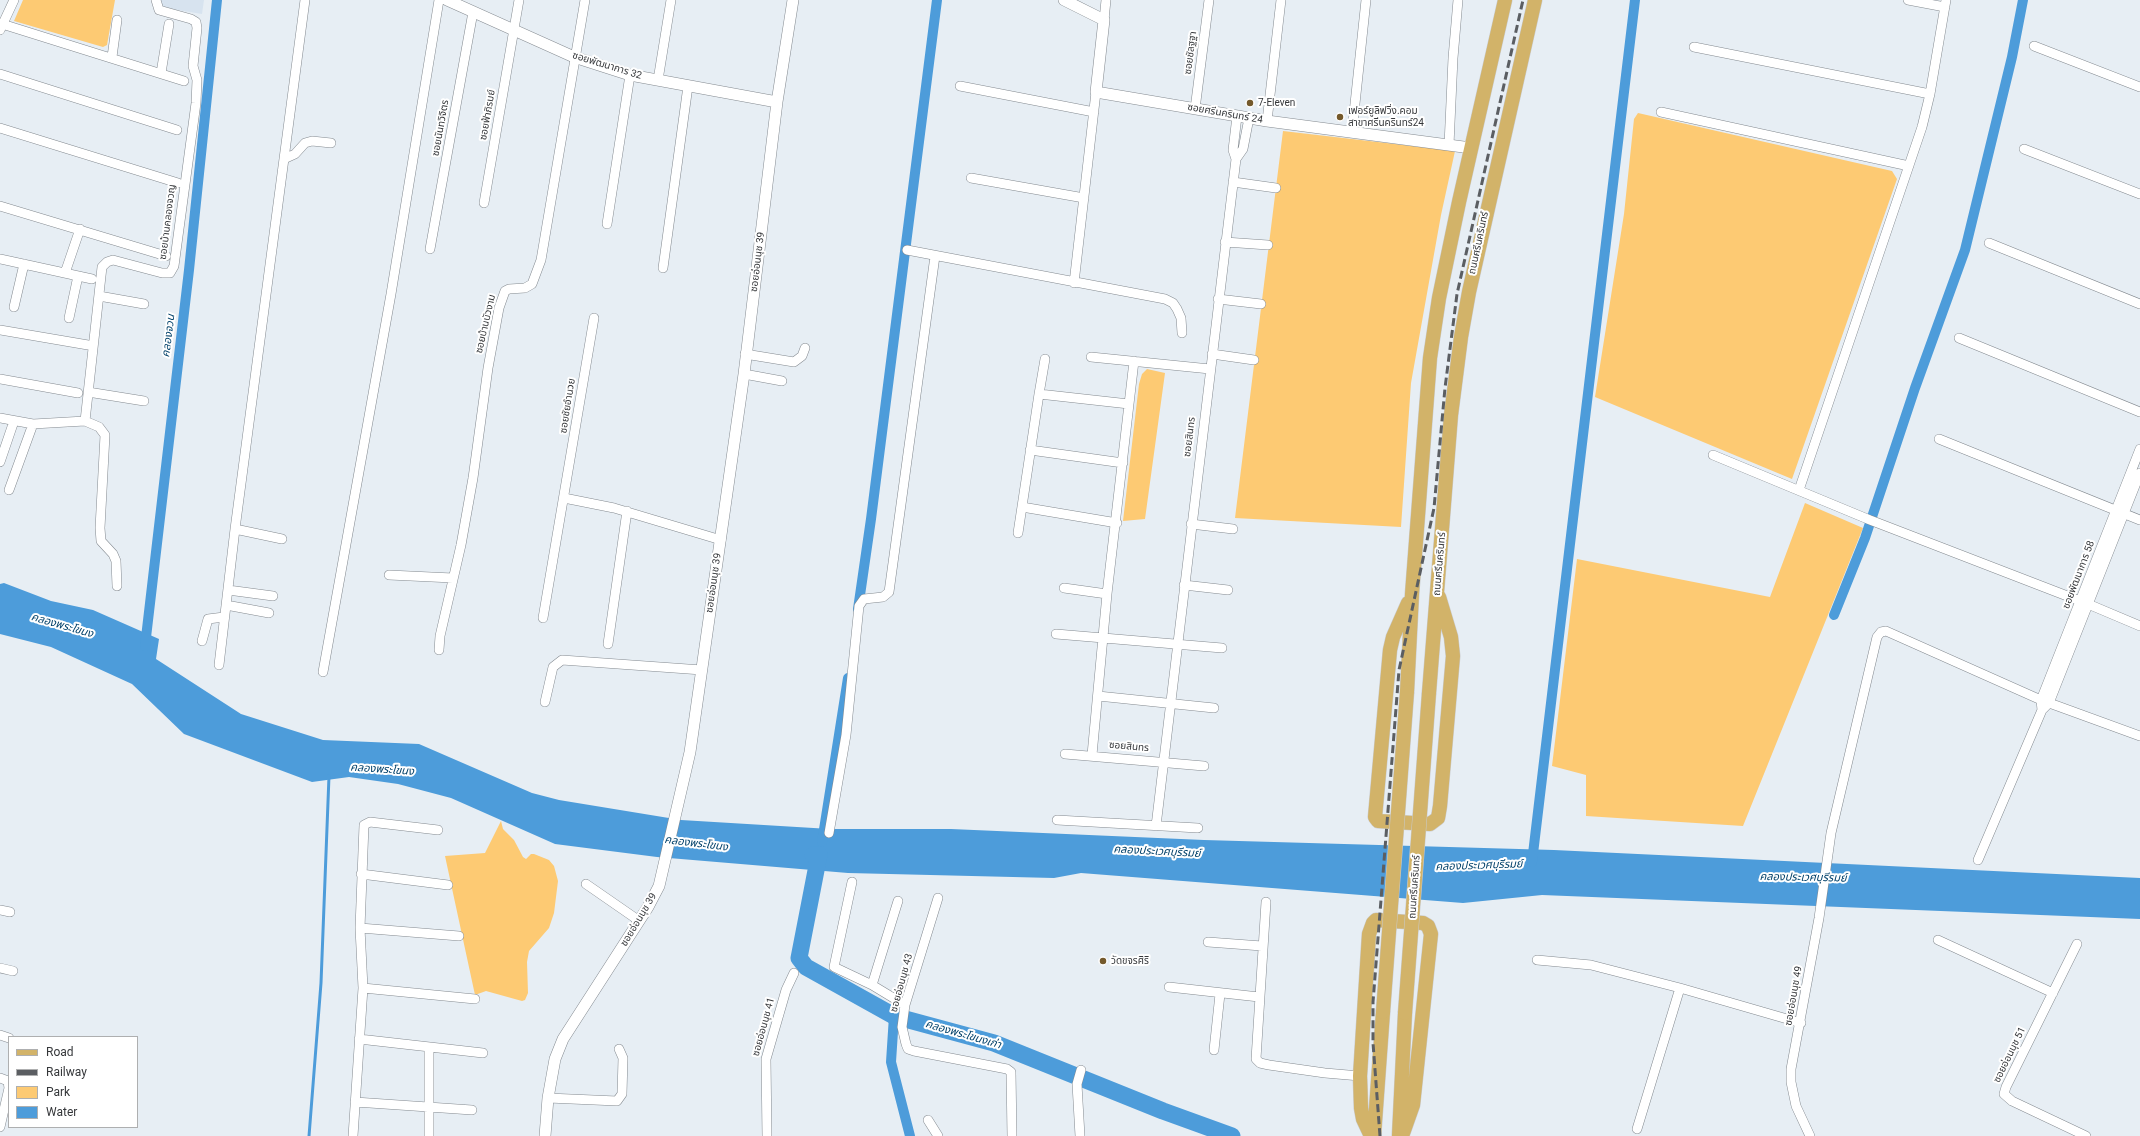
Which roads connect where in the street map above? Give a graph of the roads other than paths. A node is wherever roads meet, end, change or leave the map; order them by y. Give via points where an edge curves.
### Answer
1 (14, 0) edge
2 (156, 0) edge
3 (306, 0) edge
4 (439, 0) edge
5 (447, 0) edge
6 (519, 0) edge
7 (585, 0) edge
8 (671, 0) edge
9 (792, 0) edge
10 (1064, 0) edge
11 (1106, 0) edge
12 (1209, 0) edge
13 (1281, 0) edge
14 (1366, 0) edge
15 (1458, 0) edge
16 (1505, 0) edge
17 (1535, 0) edge
18 (1908, 0) edge
19 (1946, 4) edge
20 (473, 12) junction
21 (117, 20) dead end
22 (1104, 20) junction
23 (169, 24) dead end
24 (1, 27) edge
25 (513, 31) junction
26 (2034, 46) dead end
27 (1694, 47) dead end
28 (112, 57) junction
29 (574, 57) junction
30 (162, 73) junction
31 (0, 74) edge
32 (630, 75) junction
33 (658, 80) junction
34 (184, 81) dead end
35 (688, 86) junction
36 (960, 86) dead end
37 (2140, 87) edge
38 (1096, 92) junction
39 (1930, 94) junction
40 (777, 102) junction
41 (1195, 109) junction
42 (1094, 112) junction
43 (1661, 112) dead end
44 (1237, 116) junction
45 (1249, 118) junction
46 (1267, 121) junction
47 (0, 128) edge
48 (177, 130) dead end
49 (1352, 132) junction
50 (332, 143) dead end
51 (1449, 145) junction
52 (1471, 148) junction
53 (2024, 149) dead end
54 (284, 159) junction
55 (1236, 159) junction
56 (1909, 166) junction
57 (970, 178) dead end
58 (1233, 182) junction
59 (178, 183) dead end
60 (1276, 188) dead end
61 (2140, 194) edge
62 (1084, 198) junction
63 (484, 203) dead end
64 (0, 206) edge
65 (607, 224) dead end
66 (80, 229) junction
67 (1225, 242) junction
68 (1989, 243) dead end
69 (1268, 246) dead end
70 (430, 249) dead end
71 (907, 250) dead end
72 (166, 256) dead end
73 (935, 256) junction
74 (0, 259) edge
75 (24, 264) junction
76 (664, 268) dead end
77 (65, 273) junction
78 (78, 276) junction
79 (92, 279) dead end
80 (1074, 283) junction
81 (100, 296) junction
82 (1218, 298) junction
83 (144, 304) dead end
84 (1261, 304) dead end
85 (2140, 304) edge
86 (14, 307) dead end
87 (69, 318) dead end
88 (594, 318) dead end
89 (0, 330) edge
90 (1182, 333) dead end
91 (1959, 338) dead end
92 (88, 345) dead end
93 (805, 348) dead end
94 (746, 354) junction
95 (1212, 354) junction
96 (1091, 356) dead end
97 (1045, 359) dead end
98 (1254, 360) dead end
99 (1134, 361) junction
100 (1210, 369) junction
101 (744, 374) junction
102 (0, 379) edge
103 (782, 381) dead end
104 (88, 392) junction
105 (78, 393) dead end
106 (1039, 394) junction
107 (144, 401) dead end
108 (1129, 404) junction
109 (2140, 412) edge
110 (0, 418) edge
111 (14, 421) junction
112 (85, 421) junction
113 (33, 424) junction
114 (1939, 439) dead end
115 (2140, 449) edge
116 (1030, 450) junction
117 (1713, 455) dead end
118 (0, 462) edge
119 (1123, 463) junction
120 (2140, 473) edge
121 (9, 490) dead end
122 (1799, 490) junction
123 (564, 498) junction
124 (1022, 507) junction
125 (627, 511) junction
126 (2120, 512) junction
127 (2140, 520) edge
128 (1117, 522) junction
129 (1191, 524) junction
130 (235, 529) junction
131 (1233, 529) dead end
132 (1018, 533) dead end
133 (282, 539) dead end
134 (721, 540) junction
135 (389, 575) dead end
136 (453, 578) junction
137 (1184, 585) junction
138 (117, 586) dead end
139 (1064, 588) dead end
140 (228, 590) junction
141 (1228, 590) dead end
142 (1108, 594) junction
143 (1412, 594) junction
144 (1437, 594) junction
145 (273, 596) dead end
146 (2084, 602) junction
147 (226, 605) junction
148 (269, 613) dead end
149 (224, 617) junction
150 (543, 618) dead end
151 (2140, 626) edge
152 (1056, 634) dead end
153 (1104, 639) junction
154 (202, 641) dead end
155 (608, 644) dead end
156 (1176, 645) junction
157 (1222, 648) dead end
158 (439, 650) dead end
159 (219, 665) dead end
160 (702, 670) junction
161 (323, 672) dead end
162 (1098, 696) junction
163 (2045, 701) junction
164 (545, 702) dead end
165 (1169, 704) junction
166 (1214, 708) dead end
167 (2140, 736) edge
168 (1065, 754) dead end
169 (1092, 755) junction
170 (1163, 761) junction
171 (1204, 766) dead end
172 (1057, 820) dead end
173 (1156, 826) junction
174 (1198, 828) dead end
175 (438, 830) dead end
176 (829, 833) dead end
177 (1978, 860) dead end
178 (361, 874) junction
179 (852, 882) dead end
180 (586, 884) dead end
181 (448, 885) dead end
182 (938, 898) dead end
183 (898, 901) dead end
184 (1266, 902) dead end
185 (0, 910) edge
186 (10, 912) dead end
187 (638, 920) junction
188 (360, 928) junction
189 (459, 936) dead end
190 (1938, 940) dead end
191 (1208, 942) dead end
192 (2077, 944) dead end
193 (1262, 946) junction
194 (1537, 960) dead end
195 (0, 968) edge
196 (13, 971) dead end
197 (794, 973) dead end
198 (872, 985) junction
199 (1169, 987) dead end
200 (363, 988) junction
201 (1680, 988) junction
202 (2053, 993) junction
203 (1220, 994) junction
204 (1259, 997) junction
205 (475, 999) dead end
206 (905, 1005) junction
207 (1801, 1023) junction
208 (359, 1039) junction
209 (429, 1048) junction
210 (619, 1049) dead end
211 (1214, 1050) dead end
212 (483, 1053) dead end
213 (1360, 1076) junction
214 (1078, 1077) dead end
215 (8, 1092) edge
216 (548, 1098) junction
217 (355, 1102) junction
218 (429, 1108) junction
219 (472, 1110) dead end
220 (928, 1120) dead end
221 (0, 1127) edge
222 (1637, 1129) dead end
223 (353, 1136) edge
224 (429, 1136) edge
225 (545, 1136) edge
226 (767, 1136) edge
227 (938, 1136) edge
228 (1012, 1136) edge
229 (1080, 1136) edge
230 (1371, 1136) edge
231 (1374, 1136) edge
232 (1398, 1136) edge
233 (1402, 1136) edge
234 (1810, 1136) edge
235 (2086, 1136) edge

1 - 24 street
2 - 81 street, ซอยบ้านคลองจวญ via 158,10 191,19 196,22 197,28 193,66 197,80 196,103 174,266 170,273 162,273 121,261 107,262 102,267
3 - 54 street
4 - 161 street via 391,294
5 - 20 street, ซอยพัฒนาการ 32
6 - 25 street, ซอยฟ้าภิรมย์
7 - 29 street, ซอยบ้านบัวงาม
8 - 33 street
9 - 40 street, ซอยอ่อนนุช 39
10 - 22 street
11 - 22 street
12 - 41 street, ซอยชัลฐฐา
13 - 46 street
14 - 49 street
15 - 51 street
16 - 52 main road
17 - 144 main road, ถนนศรีนครินทร์ via 1469,292 1451,415
18 - 19 street
19 - 39 street
20 - 25 street, ซอยพัฒนาการ 32
20 - 70 street, ซอยนันทวิจิตร
21 - 28 street
22 - 38 street
23 - 30 street
24 - 28 street
25 - 29 street, ซอยพัฒนาการ 32
25 - 63 street, ซอยฟ้าภิรมย์
26 - 37 street
27 - 39 street
28 - 30 street
29 - 32 street, ซอยพัฒนาการ 32
29 - 136 street, ซอยบ้านบัวงาม via 541,260 536,277 529,286 505,291 499,308 473,478
30 - 34 street
31 - 48 street
32 - 33 street, ซอยพัฒนาการ 32
32 - 65 street
33 - 35 street, ซอยพัฒนาการ 32
35 - 40 street, ซอยพัฒนาการ 32
35 - 76 street
36 - 42 street
38 - 41 street, ซอยศรีนครินทร์ 24
38 - 42 street
39 - 56 street
40 - 94 street, ซอยอ่อนนุช 39
41 - 44 street, ซอยศรีนครินทร์ 24
42 - 62 street
43 - 56 street
44 - 45 street, ซอยศรีนครินทร์ 24
44 - 55 street, ซอยสินทร via 1233,150
45 - 46 street, ซอยศรีนครินทร์ 24
45 - 55 street via 1243,149
46 - 49 street, ซอยศรีนครินทร์ 24
47 - 59 street
49 - 51 street, ซอยศรีนครินทร์ 24
50 - 54 street via 305,143 295,154
51 - 52 street, ซอยศรีนครินทร์ 24
52 - 143 main road via 1439,298 1430,358
53 - 61 street
54 - 130 street
55 - 58 street, ซอยสินทร
56 - 122 street
57 - 62 street
58 - 60 street
58 - 67 street, ซอยสินทร
62 - 80 street
64 - 66 street
66 - 72 street
66 - 77 street
67 - 69 street
67 - 82 street, ซอยสินทร
68 - 85 street
71 - 73 street
73 - 80 street
73 - 176 street via 889,592 883,597 864,599 859,606 846,735
74 - 75 street
75 - 77 street
75 - 86 street
77 - 78 street
78 - 79 street
78 - 87 street
80 - 90 street via 1169,301 1173,303 1181,318
81 - 83 street
81 - 104 street, ซอยบ้านคลองจวญ
82 - 84 street
82 - 95 street, ซอยสินทร
88 - 123 street, ซอยชัยอำนวย
89 - 92 street
91 - 109 street
93 - 94 street via 802,356 794,362
94 - 101 street, ซอยอ่อนนุช 39
95 - 98 street
95 - 100 street, ซอยสินทร
96 - 99 street
97 - 106 street
99 - 100 street
99 - 108 street
100 - 129 street, ซอยสินทร
101 - 103 street
101 - 134 street, ซอยอ่อนนุช 39
102 - 105 street
104 - 107 street
104 - 112 street, ซอยบ้านคลองจวญ
106 - 108 street
106 - 116 street
108 - 119 street
110 - 111 street
111 - 113 street
111 - 118 street
112 - 113 street
112 - 138 street via 99,427 105,435 101,541 116,561
113 - 121 street
114 - 126 street
115 - 126 street, ซอยพัฒนาการ 58
116 - 119 street
116 - 124 street
117 - 122 street
119 - 128 street
120 - 126 street, ซอยพัฒนาการ 58
122 - 146 street
123 - 125 street
123 - 150 street, ซอยชัยอำนวย
124 - 128 street
124 - 132 street
125 - 134 street
125 - 155 street
126 - 127 street
126 - 146 street, ซอยพัฒนาการ 58
128 - 142 street
129 - 131 street
129 - 137 street, ซอยสินทร
130 - 133 street
130 - 140 street
134 - 160 street, ซอยอ่อนนุช 39
135 - 136 street
136 - 158 street, ซอยบ้านบัวงาม
137 - 141 street
137 - 156 street, ซอยสินทร
139 - 142 street
140 - 145 street
140 - 147 street
142 - 153 street
143 - 144 main road via 1390,650 1375,817 1378,821 1430,824 1438,818 1440,806 1453,656 1448,622
143 - 231 main road, bridge
144 - 232 main road, ถนนศรีนครินทร์, bridge
146 - 151 street
146 - 163 street, ซอยพัฒนาการ 58
147 - 148 street
147 - 149 street
149 - 154 street via 208,619
149 - 159 street
152 - 153 street
153 - 156 street
153 - 162 street
156 - 157 street
156 - 165 street, ซอยสินทร
160 - 164 street via 562,660 553,667
160 - 187 street, ซอยอ่อนนุช 39 via 690,752 659,886
162 - 165 street
162 - 169 street
163 - 167 street
163 - 177 street, ซอยพัฒนาการ 58
163 - 207 street, ซอยอ่อนนุช 49 via 1886,631 1881,632 1875,645 1827,856
165 - 166 street
165 - 170 street, ซอยสินทร
168 - 169 street, ซอยสินทร
169 - 170 street, ซอยสินทร
170 - 171 street, ซอยสินทร
170 - 173 street, ซอยสินทร
172 - 173 street
173 - 174 street
175 - 178 street via 367,822 364,829
178 - 181 street
178 - 188 street
179 - 198 street via 834,967
180 - 187 street
182 - 206 street, ซอยอ่อนนุช 43
183 - 198 street
184 - 193 street
185 - 186 street
187 - 216 street, ซอยอ่อนนุช 39 via 563,1039 554,1059
188 - 189 street
188 - 200 street
190 - 202 street
191 - 193 street
192 - 202 street, ซอยอ่อนนุช 51
193 - 204 street
194 - 201 street via 1590,966
195 - 196 street
197 - 226 street, ซอยอ่อนนุช 41 via 786,990 766,1059
198 - 206 street
199 - 203 street
200 - 205 street
200 - 208 street
201 - 207 street
201 - 222 street
202 - 235 street, ซอยอ่อนนุช 51 via 2004,1094 2012,1101
203 - 204 street
203 - 211 street
204 - 213 street via 1256,1056 1258,1061 1325,1074
206 - 228 street, ซอยอ่อนนุช 43 via 902,1027 908,1049 1007,1069 1011,1072
207 - 234 street, ซอยอ่อนนุช 49 via 1791,1082 1796,1106
208 - 209 street
208 - 217 street
209 - 212 street
209 - 218 street
210 - 216 street via 623,1058 622,1094 617,1101
213 - 230 main road via 1363,1119
213 - 233 main road via 1370,928 1376,920 1423,922 1431,934 1413,1105
214 - 229 street
215 - 221 street
216 - 225 street, ซอยอ่อนนุช 39
217 - 218 street
217 - 223 street
218 - 219 street
218 - 224 street
220 - 227 street

